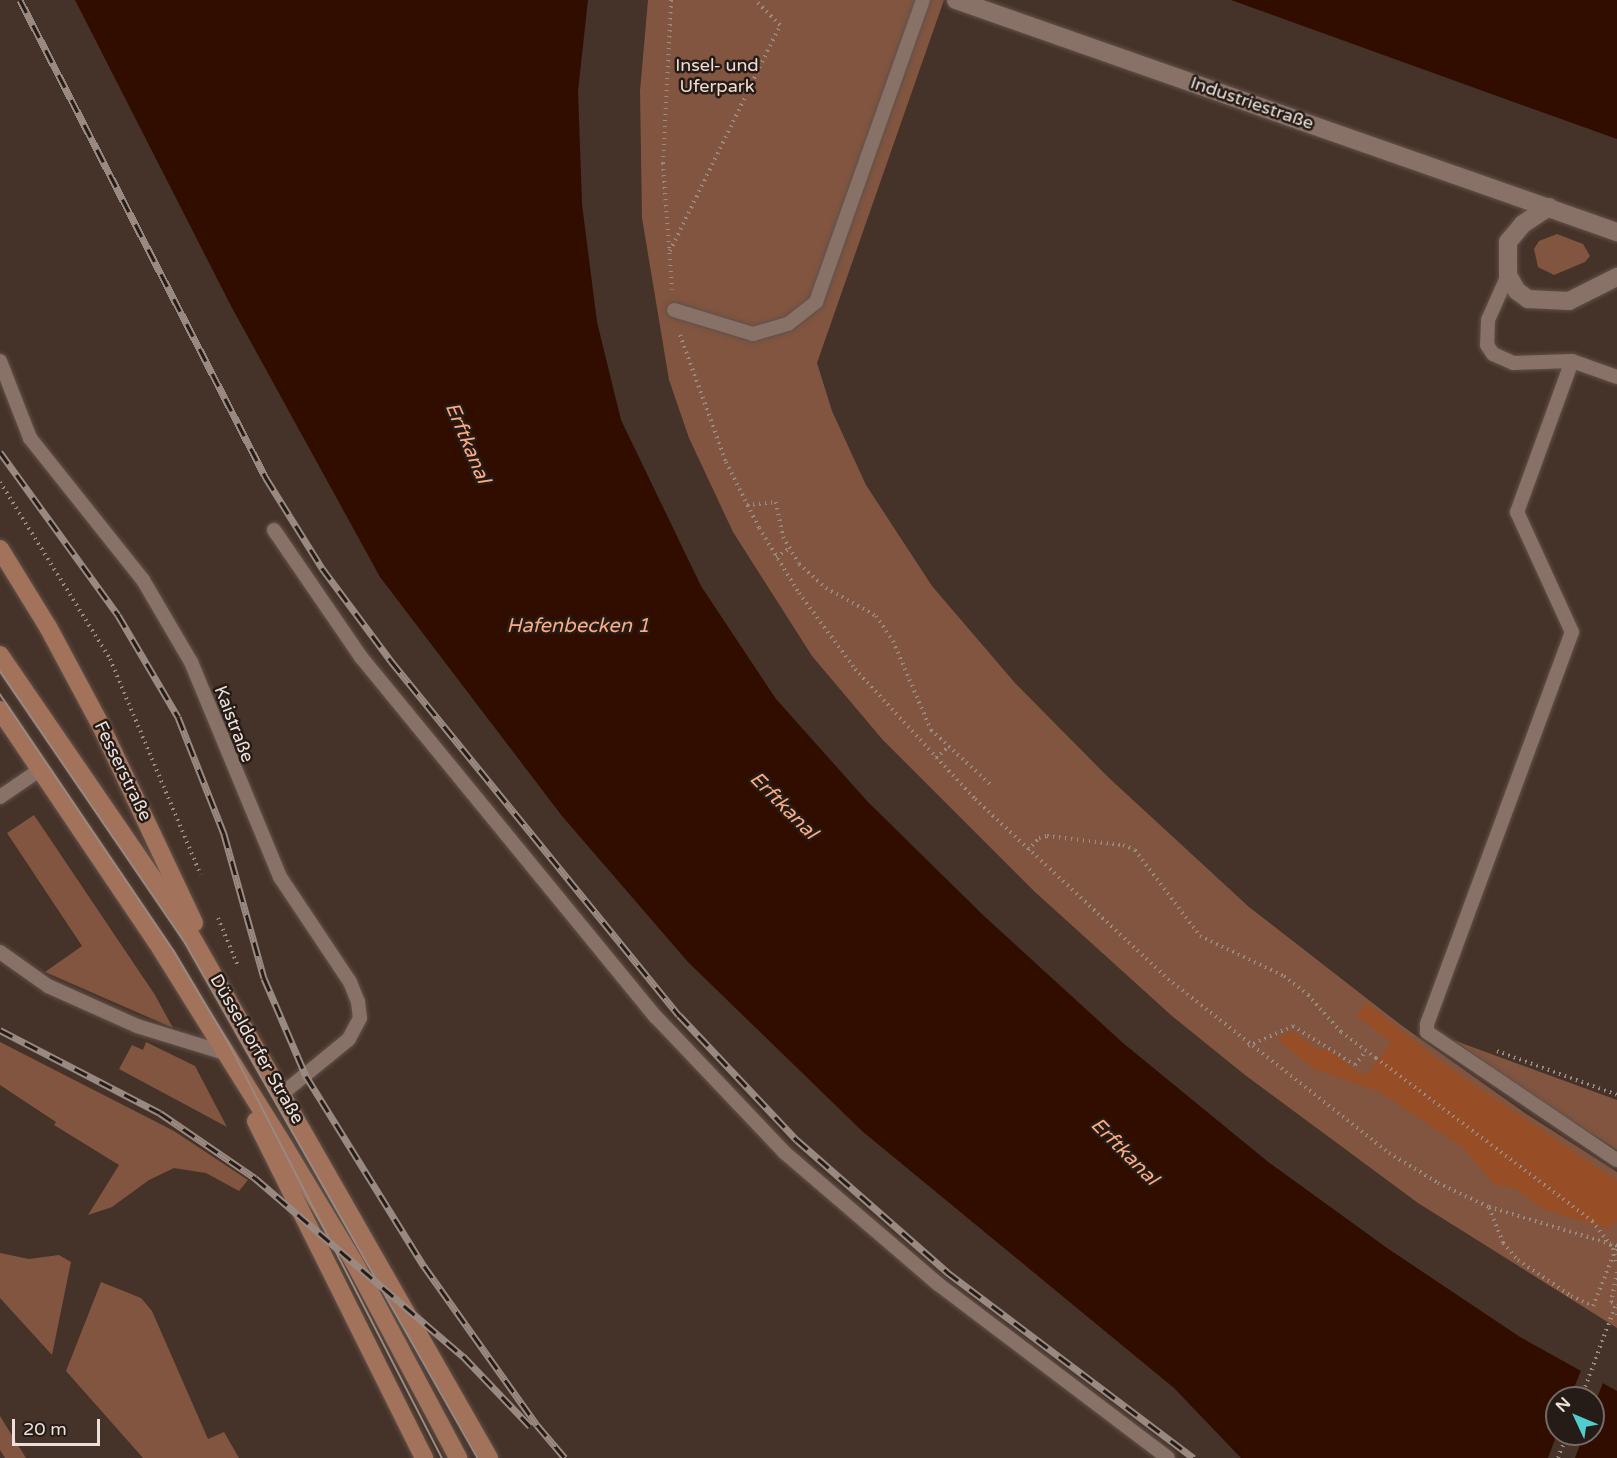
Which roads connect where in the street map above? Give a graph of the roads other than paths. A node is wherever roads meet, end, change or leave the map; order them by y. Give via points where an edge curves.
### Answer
1 (923, 0) edge
2 (956, 0) edge
3 (1549, 207) junction
4 (1617, 232) edge
5 (1508, 275) junction
6 (1617, 277) edge
7 (674, 310) road end
8 (0, 361) edge
9 (1572, 361) junction
10 (1617, 377) edge
11 (274, 530) dead end
12 (0, 549) edge
13 (0, 655) edge
14 (0, 710) edge
15 (41, 769) junction
16 (0, 797) edge
17 (0, 952) edge
18 (231, 1001) junction
19 (225, 1053) junction
20 (283, 1093) junction
21 (1617, 1161) edge
22 (424, 1458) edge
23 (458, 1458) edge
24 (489, 1458) edge
25 (1168, 1458) edge

1 - 7 lane via 816,302 788,324 753,334
2 - 3 street, Industriestraße
3 - 4 street, Industriestraße
3 - 5 street via 1523,224 1508,242
5 - 6 street via 1517,291 1528,299 1549,303 1569,301
5 - 9 lane via 1488,320 1487,345 1493,354 1513,363
8 - 20 lane, Kaistraße via 30,438 143,580 191,662 280,877 350,982 358,1002 360,1018 349,1039
9 - 10 lane
9 - 21 lane via 1517,512 1572,632 1427,1032
11 - 25 lane via 361,657 656,1017 784,1152 938,1284
12 - 18 main road, Fesserstraße via 100,724
13 - 18 main road, Düsseldorfer Straße via 183,922
14 - 15 main road, Düsseldorfer Straße
15 - 16 lane
15 - 19 main road, Düsseldorfer Straße
17 - 19 lane via 48,986 137,1026
18 - 20 main road, Düsseldorfer Straße
19 - 22 main road, Düsseldorfer Straße via 301,1216
19 - 23 main road, Düsseldorfer Straße via 354,1262
20 - 24 main road, Düsseldorfer Straße

